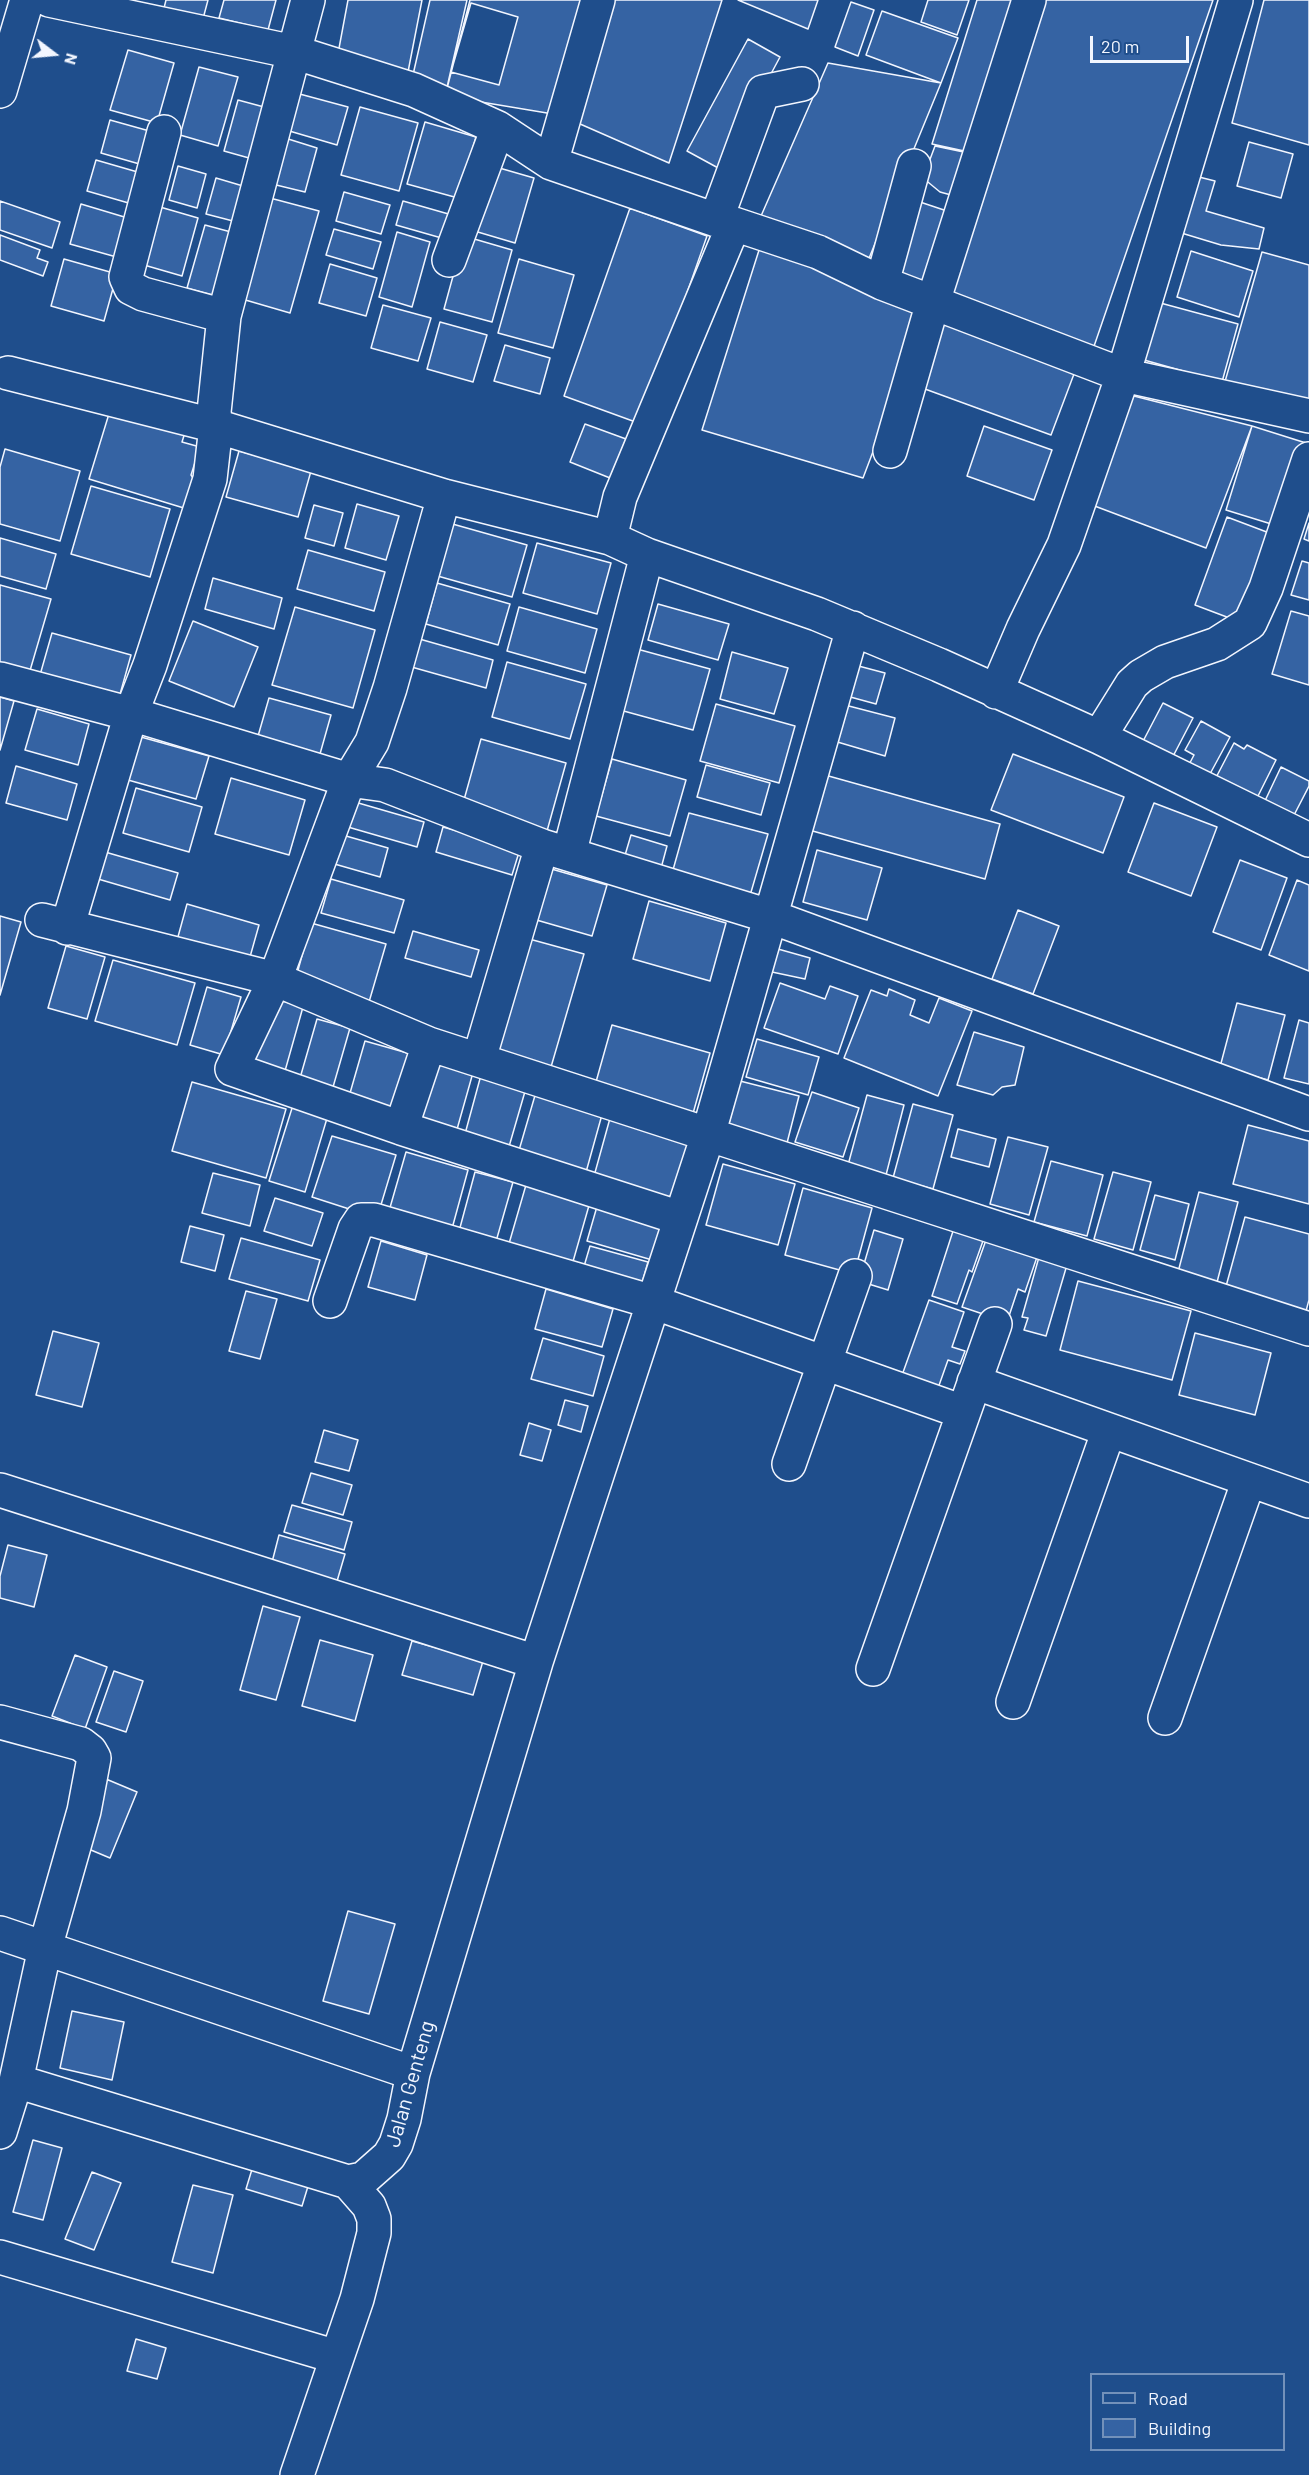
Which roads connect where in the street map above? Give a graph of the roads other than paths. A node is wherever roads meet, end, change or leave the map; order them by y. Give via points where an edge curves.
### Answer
1 (27, 0) edge
2 (308, 0) edge
3 (598, 0) edge
4 (1029, 0) edge
5 (1236, 0) edge
6 (61, 2) edge
7 (134, 9) edge
8 (294, 52) junction
9 (802, 84) dead end
10 (0, 92) edge
11 (498, 128) junction
12 (164, 132) dead end
13 (551, 163) junction
14 (914, 166) dead end
15 (725, 222) junction
16 (449, 260) dead end
17 (882, 283) junction
18 (933, 302) junction
19 (224, 316) junction
20 (1123, 375) junction
21 (3, 381) edge
22 (1309, 416) edge
23 (216, 426) junction
24 (890, 451) dead end
25 (1309, 459) edge
26 (444, 496) junction
27 (610, 538) junction
28 (647, 555) junction
29 (853, 628) junction
30 (0, 679) edge
31 (996, 692) junction
32 (131, 714) junction
33 (1099, 737) junction
34 (349, 780) junction
35 (1309, 840) edge
36 (555, 850) junction
37 (769, 916) junction
38 (274, 979) junction
39 (429, 1044) junction
40 (479, 1059) junction
41 (1309, 1114) edge
42 (401, 1128) junction
43 (708, 1135) junction
44 (680, 1218) junction
45 (855, 1276) dead end
46 (330, 1301) dead end
47 (653, 1302) junction
48 (995, 1324) dead end
49 (1309, 1329) edge
50 (824, 1364) junction
51 (969, 1397) junction
52 (1109, 1430) junction
53 (789, 1464) dead end
54 (1249, 1480) junction
55 (0, 1490) edge
56 (1309, 1502) edge
57 (536, 1662) junction
58 (873, 1669) dead end
59 (1013, 1702) dead end
60 (1165, 1718) dead end
61 (0, 1722) edge
62 (0, 1933) edge
63 (45, 1948) junction
64 (413, 2073) junction
65 (16, 2082) junction
66 (0, 2132) edge
67 (348, 2182) junction
68 (0, 2257) edge
69 (337, 2357) junction
70 (297, 2475) edge

1 - 10 street
2 - 8 street
3 - 13 street
4 - 18 street
5 - 20 street
6 - 7 street
7 - 8 street
8 - 11 street via 414,90
8 - 19 street
9 - 15 street via 763,92
11 - 13 street
11 - 16 street
12 - 19 street via 126,277 131,288 143,294
13 - 15 street
14 - 17 street
15 - 17 street via 818,252
15 - 27 street via 620,497
17 - 18 street
18 - 20 street
18 - 24 street
19 - 23 street via 214,412
20 - 22 street
20 - 31 street via 1064,546
21 - 23 street
23 - 26 street
23 - 32 street via 210,479
25 - 33 street via 1266,588 1250,623 1217,644 1165,662 1141,676
26 - 27 street
26 - 34 street via 372,742
27 - 28 street
28 - 29 street
28 - 36 street
29 - 31 street
29 - 37 street, Jalan Genteng
30 - 32 street
31 - 33 street
32 - 34 street
32 - 38 street via 54,924
33 - 35 street
34 - 36 street via 384,786
34 - 38 street
36 - 37 street
36 - 40 street
37 - 41 street
37 - 43 street, Jalan Genteng
38 - 39 street
38 - 42 street via 232,1070
39 - 40 street
39 - 42 street
40 - 43 street
42 - 44 street
43 - 44 street, Jalan Genteng
43 - 49 street
44 - 47 street, Jalan Genteng
45 - 50 street
46 - 47 street via 355,1229 361,1220 374,1220
47 - 50 street
47 - 57 street, Jalan Genteng
48 - 51 street
50 - 51 street
50 - 53 street
51 - 52 street
51 - 58 street
52 - 54 street
52 - 59 street
54 - 56 street
54 - 60 street
55 - 57 street
57 - 64 street, Jalan Genteng
61 - 63 street via 81,1744 94,1758 84,1811
62 - 63 street
63 - 64 street
63 - 65 street
64 - 67 street, Jalan Genteng via 404,2120 389,2156 363,2179
65 - 66 street
65 - 67 street
67 - 69 street via 369,2206 374,2233
68 - 69 street
69 - 70 street

